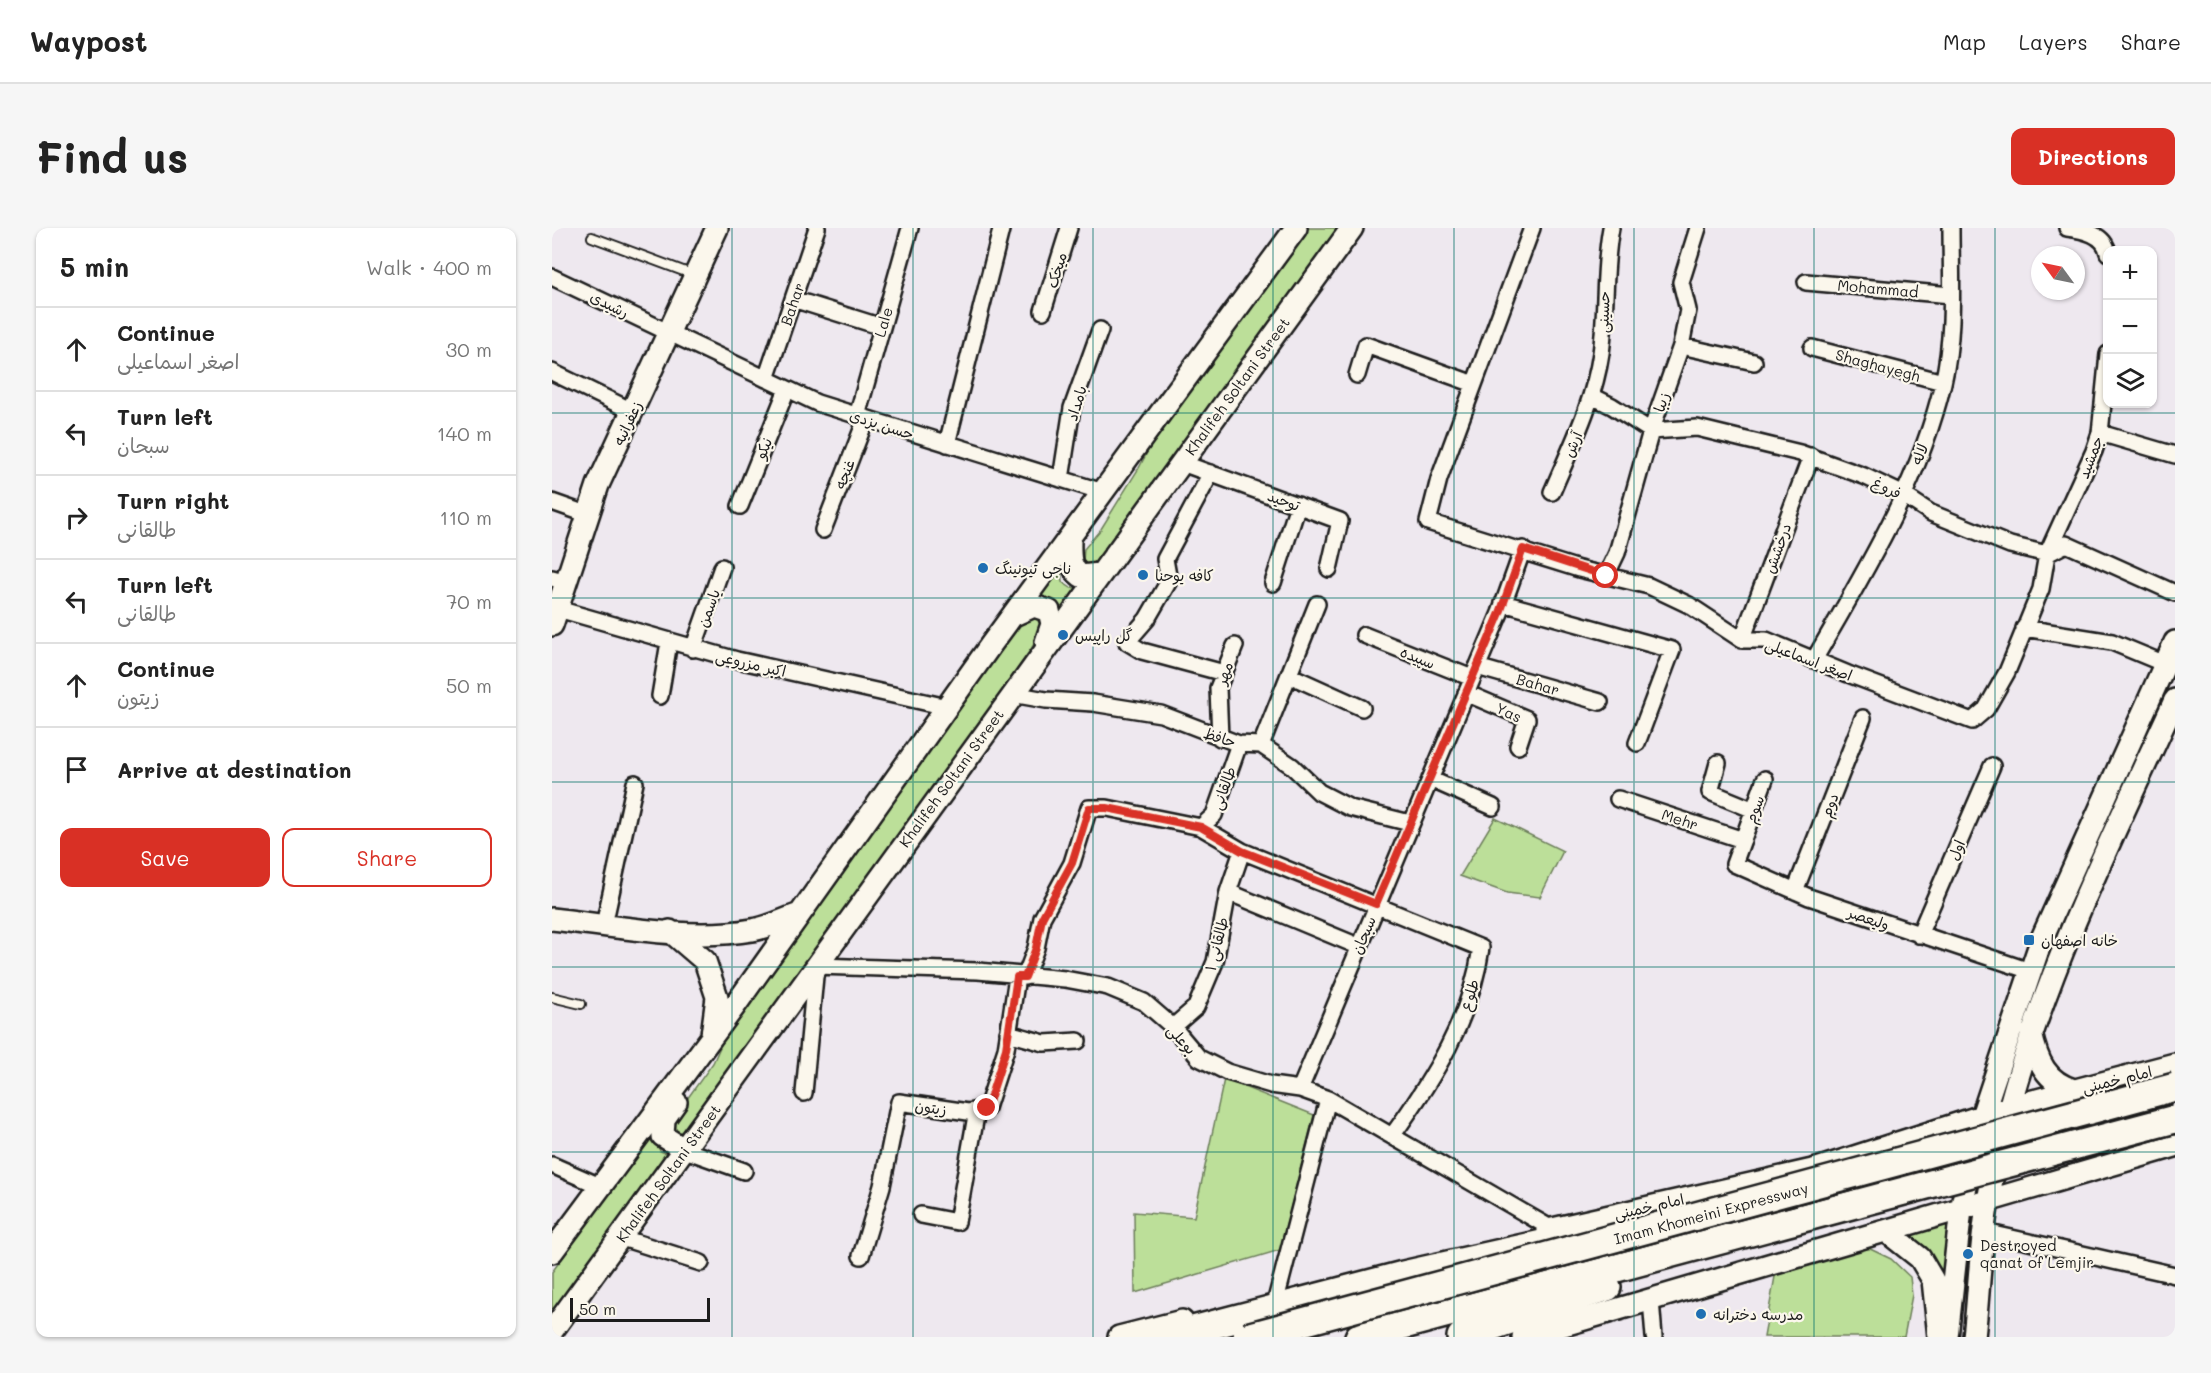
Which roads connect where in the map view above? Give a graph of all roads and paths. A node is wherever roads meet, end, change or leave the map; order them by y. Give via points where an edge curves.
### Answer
1 (717, 228) edge
2 (817, 228) edge
3 (910, 228) edge
4 (1069, 228) edge
5 (1296, 228) edge
6 (1352, 228) edge
7 (1611, 228) edge
8 (1698, 228) edge
9 (1951, 228) edge
10 (2067, 228) edge
11 (1529, 229) edge
12 (2088, 229) edge
13 (1001, 230) dead end
14 (592, 237) dead end
15 (2103, 246) edge
16 (695, 276) junction
17 (552, 277) edge
18 (1806, 282) dead end
19 (1951, 295) junction
20 (793, 299) junction
21 (1043, 311) dead end
22 (882, 327) junction
23 (1100, 330) dead end
24 (668, 333) junction
25 (1681, 346) junction
26 (1812, 348) dead end
27 (1754, 362) dead end
28 (552, 372) edge
29 (1358, 375) dead end
30 (766, 379) junction
31 (1943, 382) junction
32 (1474, 384) junction
33 (787, 389) junction
34 (1592, 396) junction
35 (2103, 403) edge
36 (632, 411) junction
37 (861, 417) junction
38 (1651, 431) junction
39 (2100, 433) junction
40 (947, 444) junction
41 (2175, 455) edge
42 (1811, 456) junction
43 (1182, 462) junction
44 (1211, 473) junction
45 (1061, 479) junction
46 (1103, 492) junction
47 (1552, 492) dead end
48 (1902, 494) junction
49 (552, 502) edge
50 (740, 506) dead end
51 (1298, 506) junction
52 (589, 515) junction
53 (823, 530) dead end
54 (1070, 538) junction
55 (1523, 549) junction
56 (2047, 554) junction
57 (722, 567) dead end
58 (1329, 569) dead end
59 (1100, 574) junction
60 (1606, 576) junction
61 (559, 580) edge
62 (1273, 583) dead end
63 (2175, 593) edge
64 (1503, 603) junction
65 (1317, 604) dead end
66 (1014, 615) junction
67 (555, 617) edge
68 (2024, 628) junction
69 (1364, 635) dead end
70 (1742, 640) junction
71 (669, 642) junction
72 (2175, 642) edge
73 (1235, 646) dead end
74 (693, 649) junction
75 (1044, 649) junction
76 (1814, 660) junction
77 (2166, 664) junction
78 (1224, 673) junction
79 (1474, 673) junction
80 (1289, 675) junction
81 (1466, 693) junction
82 (1012, 694) junction
83 (660, 696) dead end
84 (2175, 700) edge
85 (1600, 702) dead end
86 (947, 708) junction
87 (1362, 708) dead end
88 (1863, 718) dead end
89 (1221, 738) junction
90 (1637, 743) dead end
91 (1239, 744) junction
92 (1261, 745) junction
93 (1518, 746) dead end
94 (1718, 763) dead end
95 (1992, 766) dead end
96 (1430, 779) junction
97 (1766, 779) dead end
98 (635, 783) dead end
99 (1618, 799) dead end
100 (1493, 807) dead end
101 (1754, 810) junction
102 (1410, 823) junction
103 (1201, 827) junction
104 (1743, 840) junction
105 (1242, 851) junction
106 (1795, 891) junction
107 (1228, 892) junction
108 (1376, 904) junction
109 (800, 914) junction
110 (552, 919) edge
111 (604, 925) junction
112 (670, 931) junction
113 (1919, 935) junction
114 (1358, 946) junction
115 (816, 966) junction
116 (2030, 971) junction
117 (1021, 977) junction
118 (552, 997) edge
119 (2022, 998) junction
120 (581, 1004) dead end
121 (2042, 1005) junction
122 (1173, 1027) junction
123 (1008, 1034) junction
124 (2031, 1034) junction
125 (712, 1038) junction
126 (1078, 1041) dead end
127 (2175, 1064) edge
128 (1993, 1083) junction
129 (2175, 1087) edge
130 (1300, 1089) junction
131 (2074, 1090) junction
132 (804, 1093) dead end
133 (1328, 1099) junction
134 (2010, 1107) junction
135 (977, 1110) junction
136 (1982, 1116) junction
137 (2175, 1119) edge
138 (1946, 1128) junction
139 (1392, 1136) junction
140 (2175, 1146) edge
141 (685, 1150) junction
142 (552, 1165) edge
143 (744, 1171) dead end
144 (1835, 1180) junction
145 (600, 1186) junction
146 (1988, 1202) junction
147 (1859, 1203) junction
148 (1961, 1209) junction
149 (921, 1215) dead end
150 (1552, 1229) junction
151 (1886, 1231) junction
152 (1985, 1232) junction
153 (622, 1238) junction
154 (552, 1252) edge
155 (861, 1256) dead end
156 (701, 1263) dead end
157 (2175, 1275) edge
158 (1277, 1296) junction
159 (1651, 1300) junction
160 (552, 1331) edge
161 (1119, 1337) edge
162 (1166, 1337) edge
163 (1247, 1337) edge
164 (1359, 1337) edge
165 (1461, 1337) edge
166 (1523, 1337) edge
167 (1654, 1337) edge
168 (1939, 1337) edge
169 (1947, 1337) edge
170 (1974, 1337) edge

1 - 16 main road, زعفرانیه
2 - 20 street, Bahar
3 - 22 street, Lale
4 - 21 street, میخک
5 - 46 main road
6 - 43 main road, Khalifeh Soltani Street
7 - 34 street, حسینی via 1604,264 1601,351
8 - 25 street, زیبا via 1681,282 1688,310
9 - 19 street, لاله
10 - 12 street
11 - 32 street, اصغر اسماعیلی
12 - 15 street
13 - 40 street
14 - 16 lane
16 - 24 main road, زعفرانیه
17 - 24 street, رشیدی
18 - 19 street, Mohammad
19 - 31 street, لاله
20 - 22 street
20 - 30 street, Bahar
22 - 37 street, Lale
23 - 45 street, بامداد via 1072,408
24 - 30 street, حسن یزدی
24 - 36 main road, زعفرانیه
25 - 27 street
25 - 38 street, زیبا
26 - 31 street, Shaghayegh
28 - 36 street
29 - 32 street via 1366,345
30 - 33 street, حسن یزدی
31 - 48 street, لاله via 1920,454
32 - 55 street, اصغر اسماعیلی via 1439,479 1428,522
33 - 37 street, حسن یزدی
33 - 50 street, نیکو
34 - 38 street
34 - 47 street, آرش
35 - 39 street, جمشید
36 - 52 main road, زعفرانیه via 598,485
37 - 40 street, حسن یزدی
37 - 53 street, غنچه
38 - 42 street, فروغ via 1697,428
38 - 60 street, زیبا via 1617,553
39 - 41 street
39 - 56 street, جمشید
40 - 45 street, حسن یزدی
42 - 48 street, فروغ
42 - 70 street, درخشش
43 - 44 street, توحید
43 - 59 main road, Khalifeh Soltani Street
44 - 51 street, توحید
44 - 78 street via 1165,559 1169,580 1147,619 1127,642 1142,651
45 - 46 street, حسن یزدی
46 - 54 main road
48 - 56 street, فروغ via 1941,517 2010,545
48 - 76 street, لاله via 1862,578
49 - 52 street
51 - 58 street, توحید via 1340,520
51 - 62 street
52 - 61 main road, زعفرانیه
54 - 59 main road via 1073,570 1082,576
54 - 66 main road
55 - 60 street, اصغر اسماعیلی
55 - 64 street, سبحان
56 - 63 street, فروغ via 2066,544
56 - 68 street, اصغر اسماعیلی via 2041,589
57 - 74 street, یاسمن
59 - 75 main road, Khalifeh Soltani Street
60 - 70 street, اصغر اسماعیلی via 1649,586 1689,604
61 - 67 main road, زعفرانیه
64 - 79 street, سبحان
64 - 90 street via 1672,650
65 - 80 street
66 - 75 main road via 1034,606 1049,611 1052,624
66 - 86 main road
67 - 71 street, اکبر مزروعی
68 - 76 street, اصغر اسماعیلی via 2007,672 1986,709 1972,721
68 - 77 street via 2112,642
69 - 79 street, سپیده
70 - 76 street, اصغر اسماعیلی via 1766,640
71 - 74 street, اکبر مزروعی
71 - 83 street
72 - 77 main road
73 - 78 street, مهر
74 - 86 street, اکبر مزروعی
75 - 82 main road, Khalifeh Soltani Street
77 - 116 main road
78 - 89 street, مهر via 1218,688
79 - 81 street, سبحان
79 - 85 street, Bahar
80 - 87 street
80 - 92 street
81 - 93 street, Yas via 1527,719
81 - 96 street, سبحان
82 - 89 street, حافظ via 1161,714
82 - 115 main road, Khalifeh Soltani Street
84 - 121 main road via 2066,936
86 - 109 main road
88 - 106 street, دوم
89 - 91 street, حافظ
91 - 92 street, حافظ
91 - 103 street, طالقانی via 1214,815
92 - 102 street via 1292,766 1319,792 1350,808
94 - 101 street via 1710,792
95 - 113 street, اول
96 - 100 street
96 - 102 street, سبحان
97 - 101 street, سوم
98 - 111 street
99 - 104 street, Mehr
101 - 104 street, سوم
102 - 108 street, سبحان
103 - 105 street, طالقانی
103 - 117 street, طالقانی via 1107,808 1089,808 1072,863 1042,918 1036,948
104 - 106 street, ولیعصر via 1734,864
105 - 107 street, طالقانی ۱
105 - 108 street, طالقانی
106 - 113 street, ولیعصر
107 - 114 street
107 - 122 street, طالقانی ۱ via 1215,962 1196,1007
108 - 114 street, سبحان
108 - 139 street, طلوع via 1481,948 1462,1017 1448,1048 1433,1078
109 - 112 main road via 753,930
109 - 125 main road
110 - 111 main road
111 - 112 main road
112 - 125 main road via 705,961 717,997
113 - 116 street, ولیعصر
114 - 130 street, سبحان
115 - 117 street, بوعلی via 978,971
115 - 132 street
115 - 141 main road, Khalifeh Soltani Street
116 - 119 main road
117 - 122 street, بوعلی via 1065,979 1108,987 1144,1002
117 - 123 street
118 - 120 lane
119 - 121 main road
119 - 128 main road
121 - 124 main road
122 - 130 street, بوعلی via 1199,1058 1227,1072
123 - 126 street via 1044,1043
123 - 135 street via 987,1108
124 - 131 main road via 2048,1076 2059,1086
124 - 134 main road
125 - 141 main road via 686,1089 664,1119 663,1136
125 - 145 main road
127 - 131 main road, امام خمینی
128 - 136 main road
128 - 138 main road via 1978,1103
129 - 144 highway, Imam Khomeini Expressway, bridge
130 - 133 street, بوعلی
131 - 134 main road, امام خمینی
133 - 139 street, بوعلی
133 - 158 street
134 - 136 main road, امام خمینی
134 - 146 main road
135 - 149 street via 957,1222
135 - 155 street, زیتون via 899,1102 882,1186
136 - 138 main road, امام خمینی
136 - 148 main road
137 - 147 highway, Imam Khomeini Expressway, bridge
138 - 150 main road, امام خمینی via 1817,1169
139 - 150 street, بوعلی
140 - 146 main road
141 - 143 street
141 - 153 main road, Khalifeh Soltani Street
142 - 145 street
144 - 162 highway via 1404,1275
144 - 163 highway, Imam Khomeini Expressway, bridge
145 - 154 main road
146 - 148 main road
146 - 152 main road
147 - 164 highway, Imam Khomeini Expressway
147 - 165 highway
148 - 151 main road
148 - 169 main road
150 - 158 main road, امام خمینی
151 - 159 main road
151 - 168 main road via 1920,1258 1933,1280
152 - 157 street
152 - 170 main road
153 - 156 street
153 - 160 main road, Khalifeh Soltani Street
158 - 161 main road, امام خمینی
159 - 166 main road
159 - 167 street

